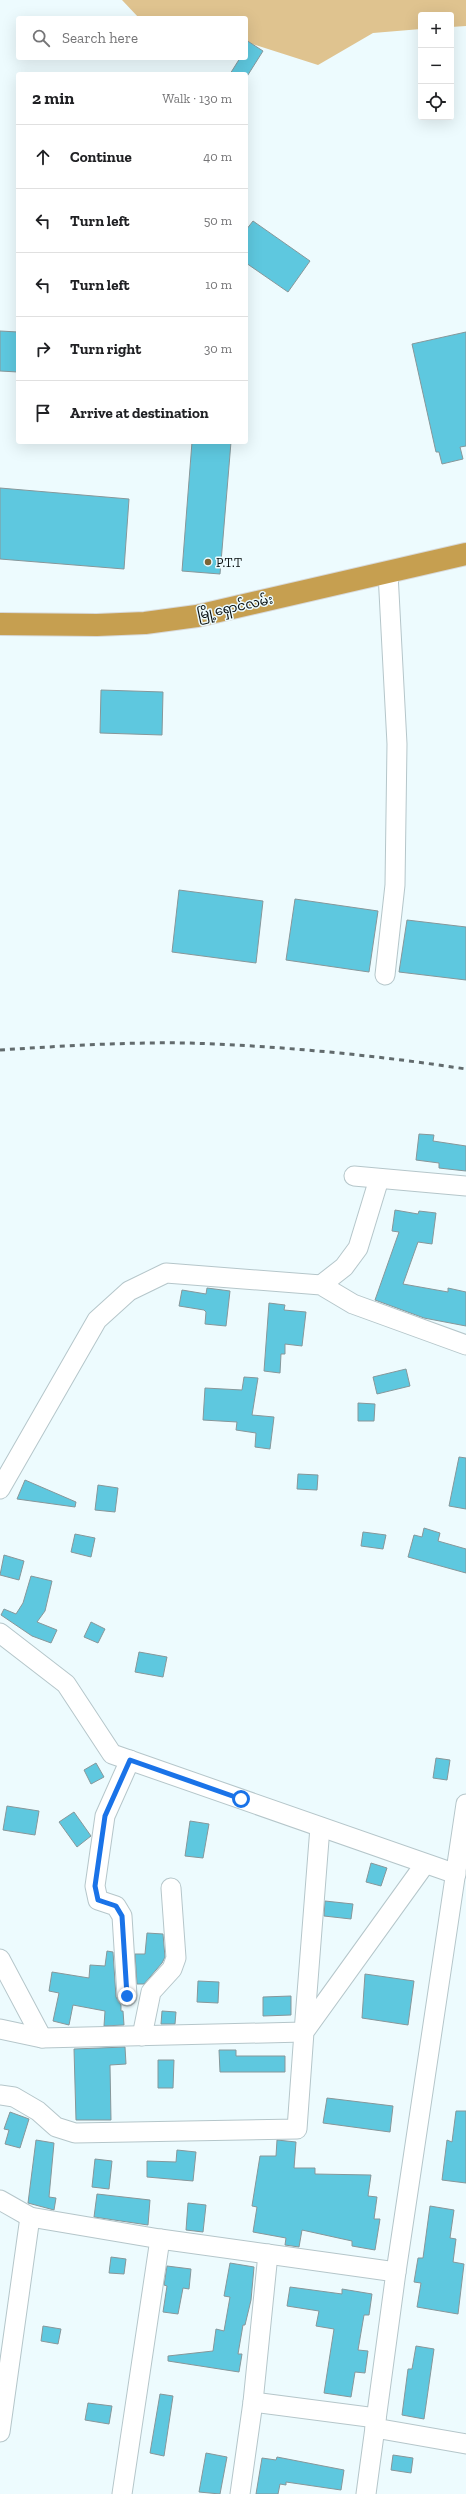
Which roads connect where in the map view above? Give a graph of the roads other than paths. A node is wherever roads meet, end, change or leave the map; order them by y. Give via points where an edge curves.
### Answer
1 (466, 554) edge
2 (388, 573) junction
3 (0, 624) edge
4 (385, 975) dead end
5 (354, 1176) dead end
6 (379, 1179) junction
7 (466, 1186) edge
8 (321, 1285) junction
9 (466, 1345) edge
10 (0, 1489) edge
11 (0, 1633) edge
12 (130, 1760) junction
13 (466, 1804) edge
14 (320, 1826) junction
15 (426, 1864) junction
16 (456, 1874) junction
17 (171, 1888) dead end
18 (0, 1959) edge
19 (127, 1996) dead end
20 (0, 2029) edge
21 (304, 2032) junction
22 (142, 2036) junction
23 (42, 2038) junction
24 (0, 2095) edge
25 (0, 2200) edge
26 (30, 2217) junction
27 (160, 2239) junction
28 (268, 2254) junction
29 (396, 2272) junction
30 (253, 2402) junction
31 (375, 2423) junction
32 (0, 2432) edge
33 (466, 2444) edge
34 (122, 2494) edge
35 (240, 2494) edge
36 (366, 2494) edge

1 - 2 highway, မြို့ရှောင်လမ်း
2 - 3 highway, မြို့ရှောင်လမ်း via 197,616 145,623 53,626
2 - 4 street via 397,744 395,885
5 - 6 street
6 - 7 street
6 - 8 street via 358,1248 344,1267
8 - 9 street via 353,1304
8 - 10 street via 166,1273 129,1291 97,1320
11 - 12 street via 66,1684 112,1754
12 - 14 street
12 - 19 street via 105,1816 95,1886 98,1900 116,1906 122,1916
13 - 16 street
14 - 15 street
14 - 21 street
15 - 16 street
15 - 21 street
16 - 29 street
17 - 22 street via 176,1958 172,1969 151,1992
18 - 23 street
20 - 23 street
21 - 22 street
21 - 24 street via 297,2129 75,2133 56,2127 38,2111 14,2097
22 - 23 street
25 - 26 street
26 - 27 street
26 - 32 street
27 - 28 street
27 - 34 street
28 - 29 street
28 - 30 street
29 - 31 street
30 - 31 street
30 - 35 street
31 - 33 street
31 - 36 street

